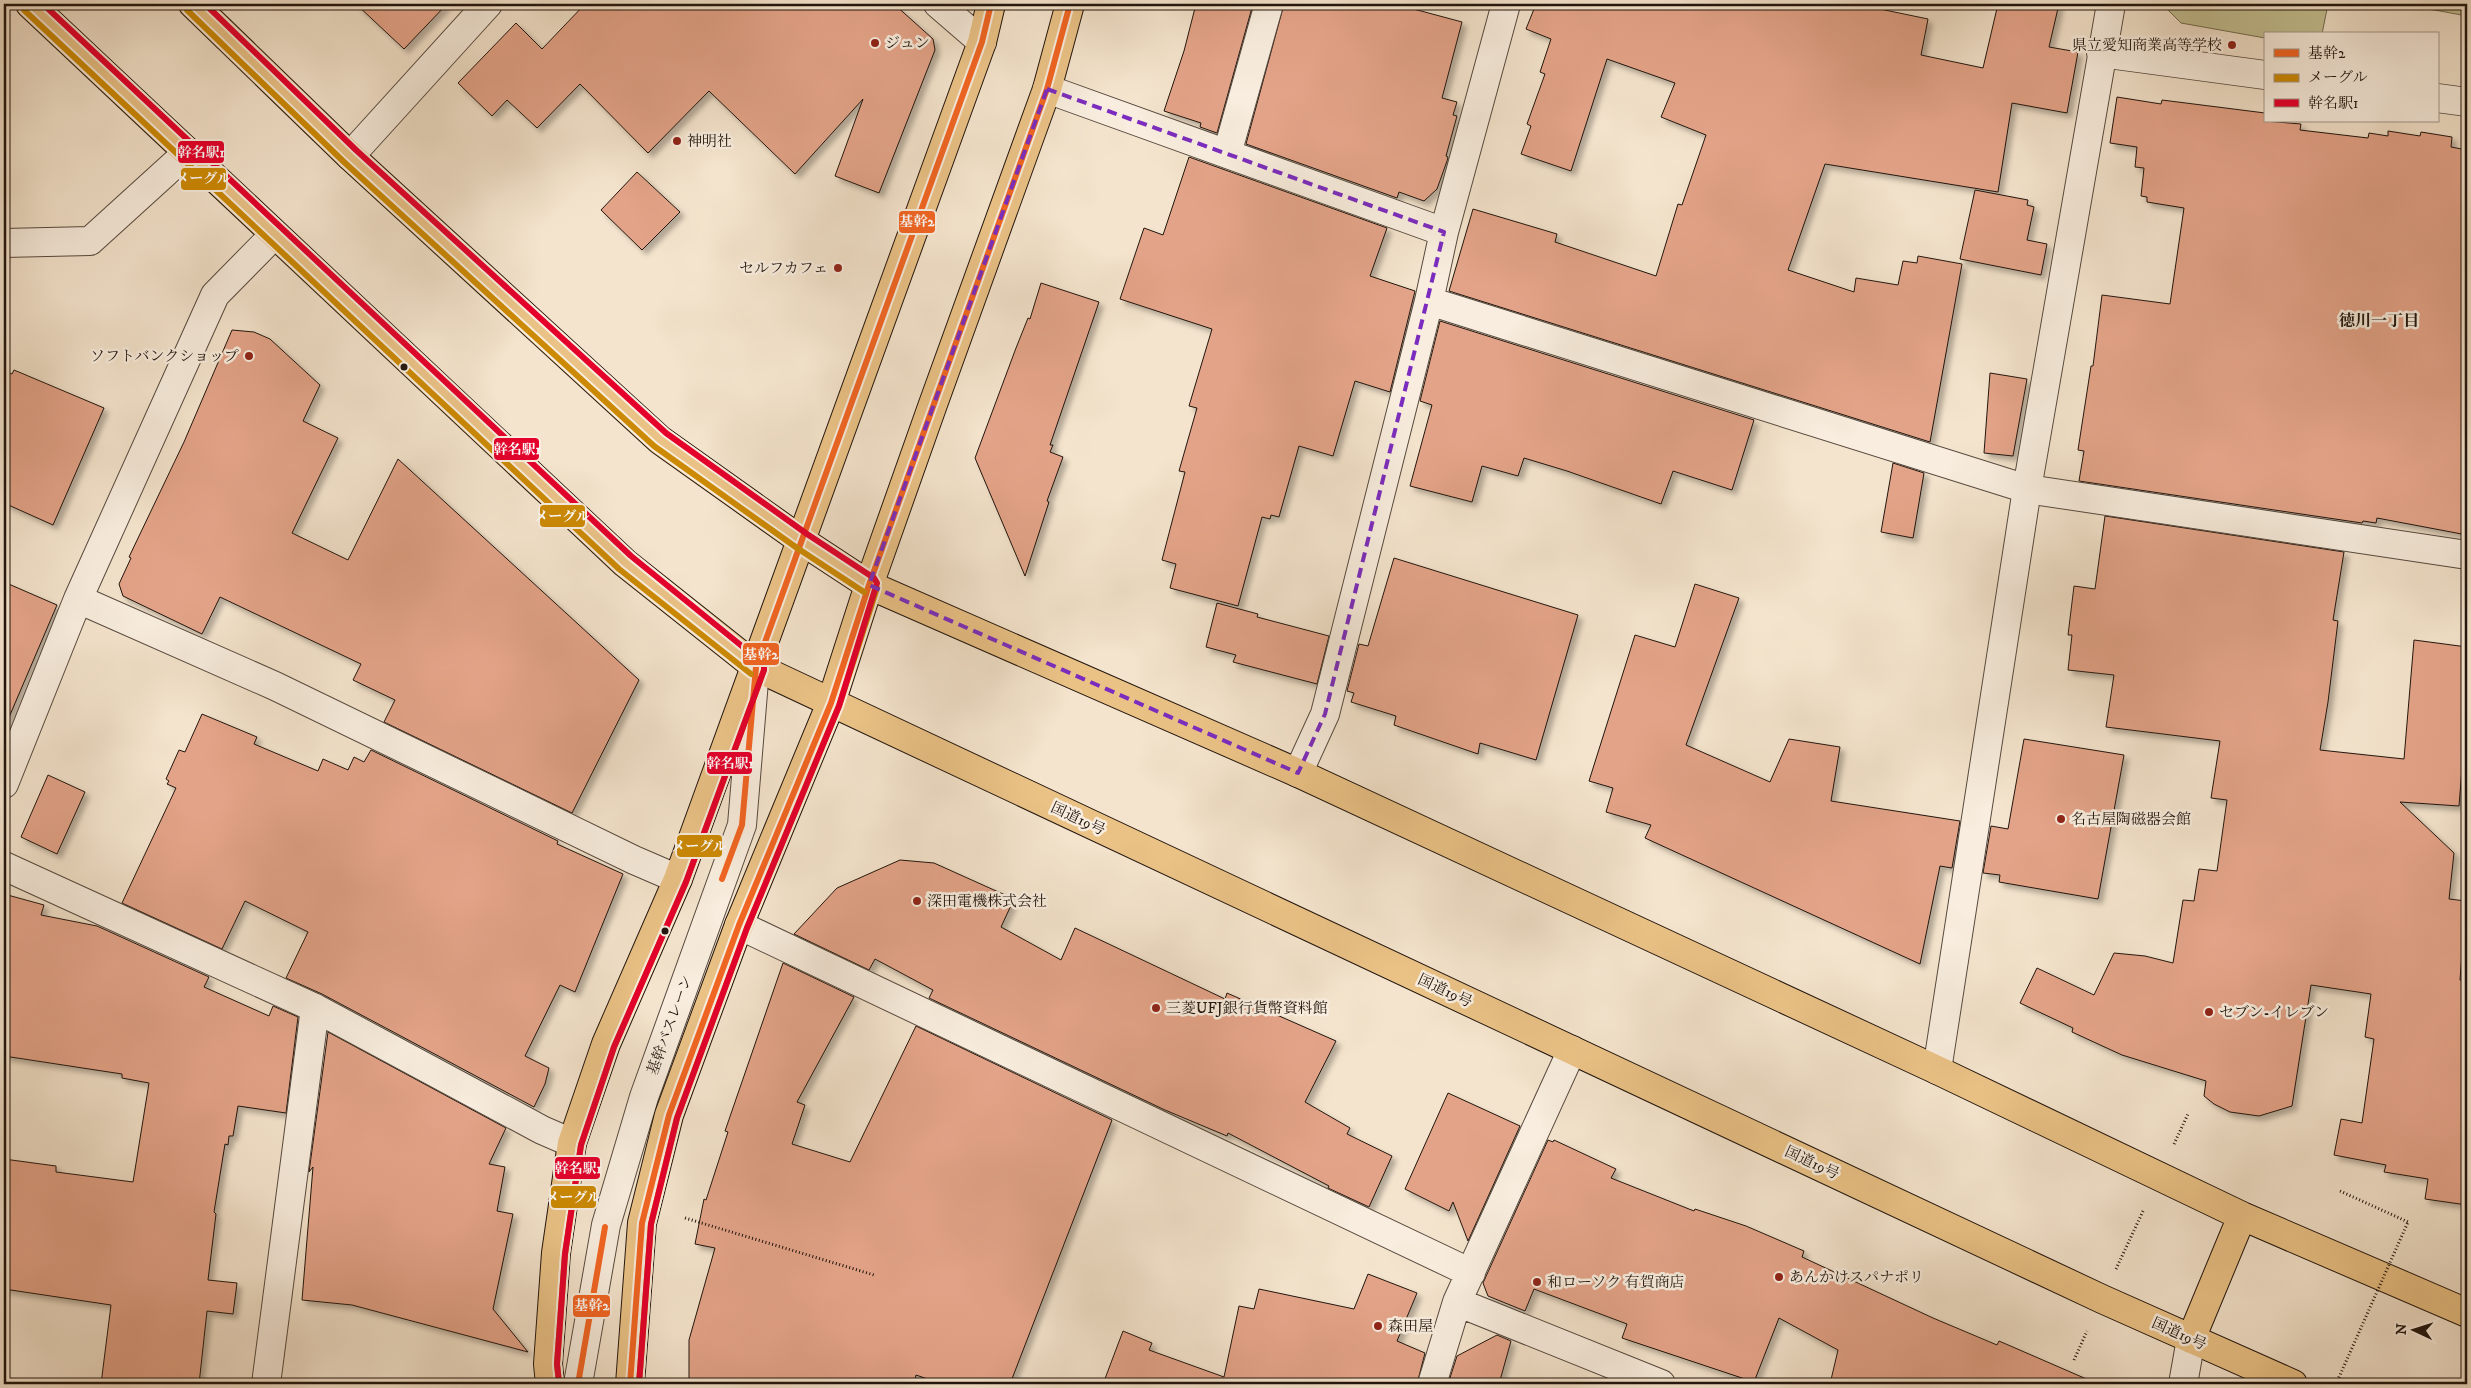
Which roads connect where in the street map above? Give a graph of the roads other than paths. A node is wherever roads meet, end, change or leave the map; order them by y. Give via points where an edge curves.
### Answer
1 (30, 4) edge
2 (194, 4) edge
3 (488, 4) edge
4 (938, 4) edge
5 (991, 4) edge
6 (1070, 4) edge
7 (1270, 4) edge
8 (1506, 4) edge
9 (2111, 4) edge
10 (982, 42) junction
11 (2101, 53) junction
12 (2264, 75) edge
13 (1047, 89) junction
14 (2438, 98) edge
15 (2467, 102) edge
16 (188, 152) junction
17 (1227, 154) junction
18 (350, 156) junction
19 (1444, 232) junction
20 (274, 235) junction
21 (4, 243) edge
22 (1429, 301) junction
23 (2027, 489) junction
24 (802, 541) junction
25 (2467, 555) edge
26 (869, 585) junction
27 (78, 599) junction
28 (756, 666) junction
29 (831, 704) junction
30 (1298, 773) junction
31 (4, 784) edge
32 (4, 866) edge
33 (678, 879) junction
34 (739, 925) junction
35 (315, 1008) junction
36 (1572, 1050) junction
37 (1937, 1070) junction
38 (572, 1143) junction
39 (2242, 1216) junction
40 (1470, 1273) junction
41 (1457, 1302) junction
42 (2467, 1313) edge
43 (2191, 1339) junction
44 (266, 1384) edge
45 (550, 1384) edge
46 (578, 1384) edge
47 (630, 1384) edge
48 (1432, 1384) edge
49 (1661, 1384) edge
50 (2183, 1384) edge
51 (2293, 1384) edge

1 - 16 main road, 国道19号
2 - 18 main road
3 - 18 street
4 - 10 street
5 - 10 main road
6 - 13 main road
7 - 17 street
8 - 19 street
9 - 11 street
10 - 24 main road
11 - 12 street
11 - 23 street
13 - 17 street
13 - 26 main road
14 - 15 street
16 - 20 main road, 国道19号
16 - 21 street via 90,241
17 - 19 street
18 - 24 main road via 660,440
19 - 22 street
20 - 27 street via 215,295
20 - 28 main road, 国道19号 via 625,564
22 - 23 street
22 - 30 street via 1325,714
23 - 25 street
23 - 37 street
24 - 26 main road
24 - 28 main road
26 - 29 main road
26 - 30 main road
27 - 31 street
27 - 33 street via 275,686
28 - 29 main road, 国道19号
28 - 33 main road
28 - 46 street, 基幹バスレーン via 742,824 644,1097 608,1216
29 - 34 main road
29 - 36 main road, 国道19号
30 - 37 main road
32 - 35 street
33 - 38 main road via 606,1044
34 - 40 street
34 - 47 main road via 668,1115 644,1214
35 - 38 street
35 - 44 street
36 - 40 street
36 - 43 main road, 国道19号
37 - 39 main road
38 - 45 main road via 556,1254 548,1364
39 - 42 main road
39 - 43 main road
40 - 41 street
41 - 48 street
41 - 49 street
43 - 50 street
43 - 51 main road, 国道19号

